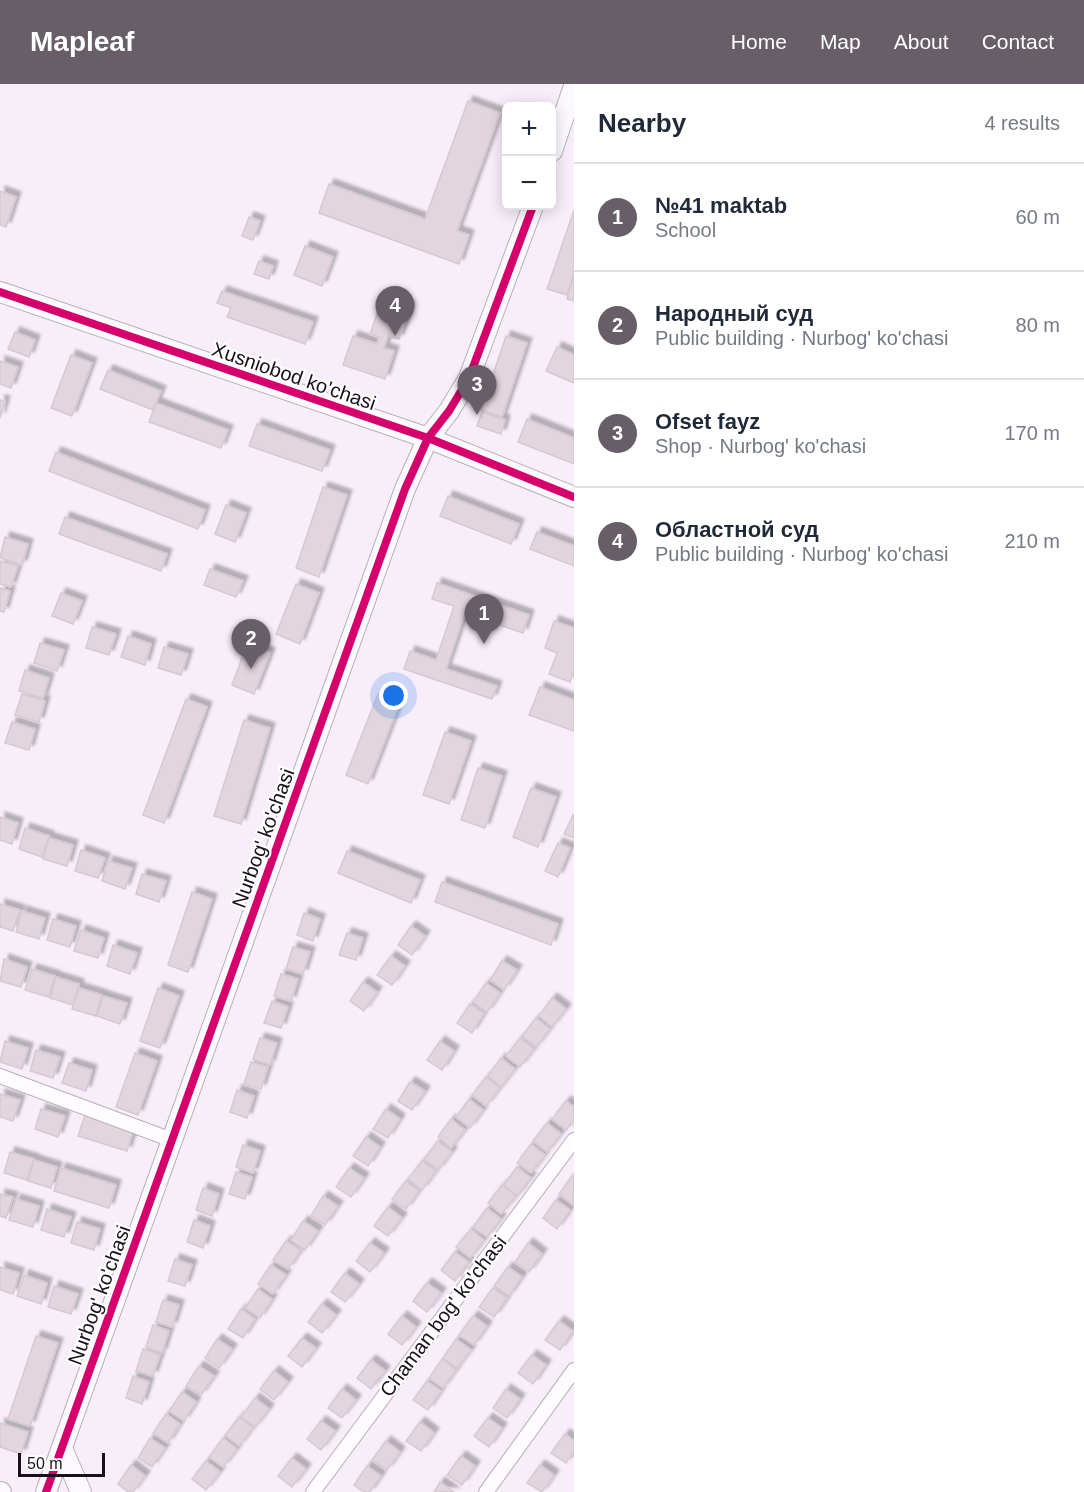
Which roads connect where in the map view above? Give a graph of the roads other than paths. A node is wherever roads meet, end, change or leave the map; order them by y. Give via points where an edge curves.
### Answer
1 (574, 86) edge
2 (556, 139) edge
3 (532, 210) edge
4 (0, 292) edge
5 (428, 438) junction
6 (574, 497) edge
7 (0, 1077) edge
8 (172, 1140) junction
9 (574, 1140) edge
10 (574, 1370) edge
11 (62, 1448) junction
12 (46, 1492) edge
13 (81, 1492) edge
14 (313, 1492) edge
15 (486, 1492) edge

1 - 2 street
3 - 5 street, Nurbog' ko'chasi via 469,378
4 - 5 street, Xusniobod ko'chasi
5 - 6 street, Xusniobod ko'chasi
5 - 8 street, Nurbog' ko'chasi via 405,489
7 - 8 street
8 - 11 street, Nurbog' ko'chasi
9 - 14 street, Chaman bog' ko'chasi
10 - 15 street
11 - 12 street, Nurbog' ko'chasi
11 - 13 street

